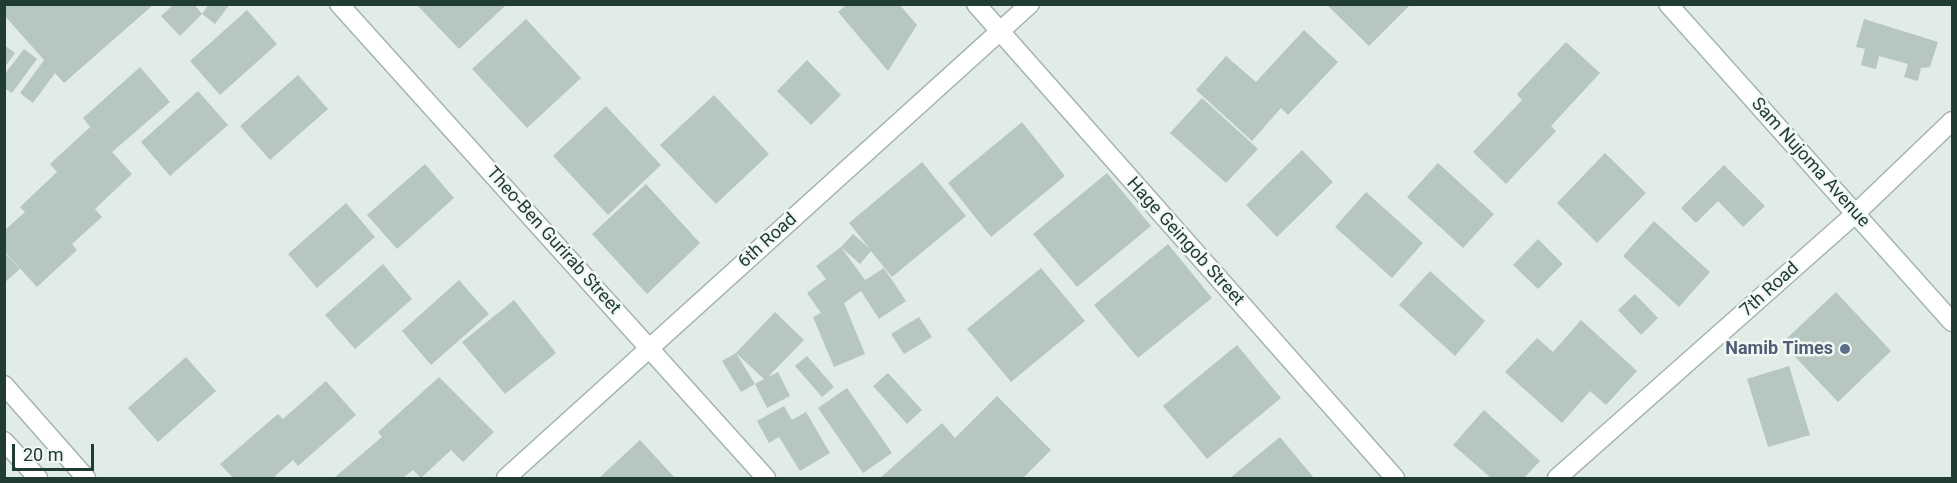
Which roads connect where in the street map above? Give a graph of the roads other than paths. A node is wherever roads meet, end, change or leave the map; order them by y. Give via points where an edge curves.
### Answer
1 (339, 4) edge
2 (976, 4) edge
3 (1030, 4) edge
4 (1668, 4) edge
5 (1000, 32) junction
6 (1953, 121) edge
7 (1855, 214) junction
8 (1953, 322) edge
9 (649, 348) junction
10 (4, 385) edge
11 (4, 441) edge
12 (38, 478) edge
13 (87, 478) edge
14 (506, 478) edge
15 (766, 478) edge
16 (1395, 478) edge
17 (1557, 478) edge

1 - 9 street, Theo-Ben Gurirab Street
2 - 5 street, Hage Geingob Street
3 - 5 street, 6th Road
4 - 7 street, Sam Nujoma Avenue
5 - 9 street, 6th Road
5 - 16 street, Hage Geingob Street
6 - 7 street, 7th Road
7 - 8 street, Sam Nujoma Avenue
7 - 17 street, 7th Road
9 - 14 street, 6th Road
9 - 15 street, Theo-Ben Gurirab Street
10 - 13 street
11 - 12 street

